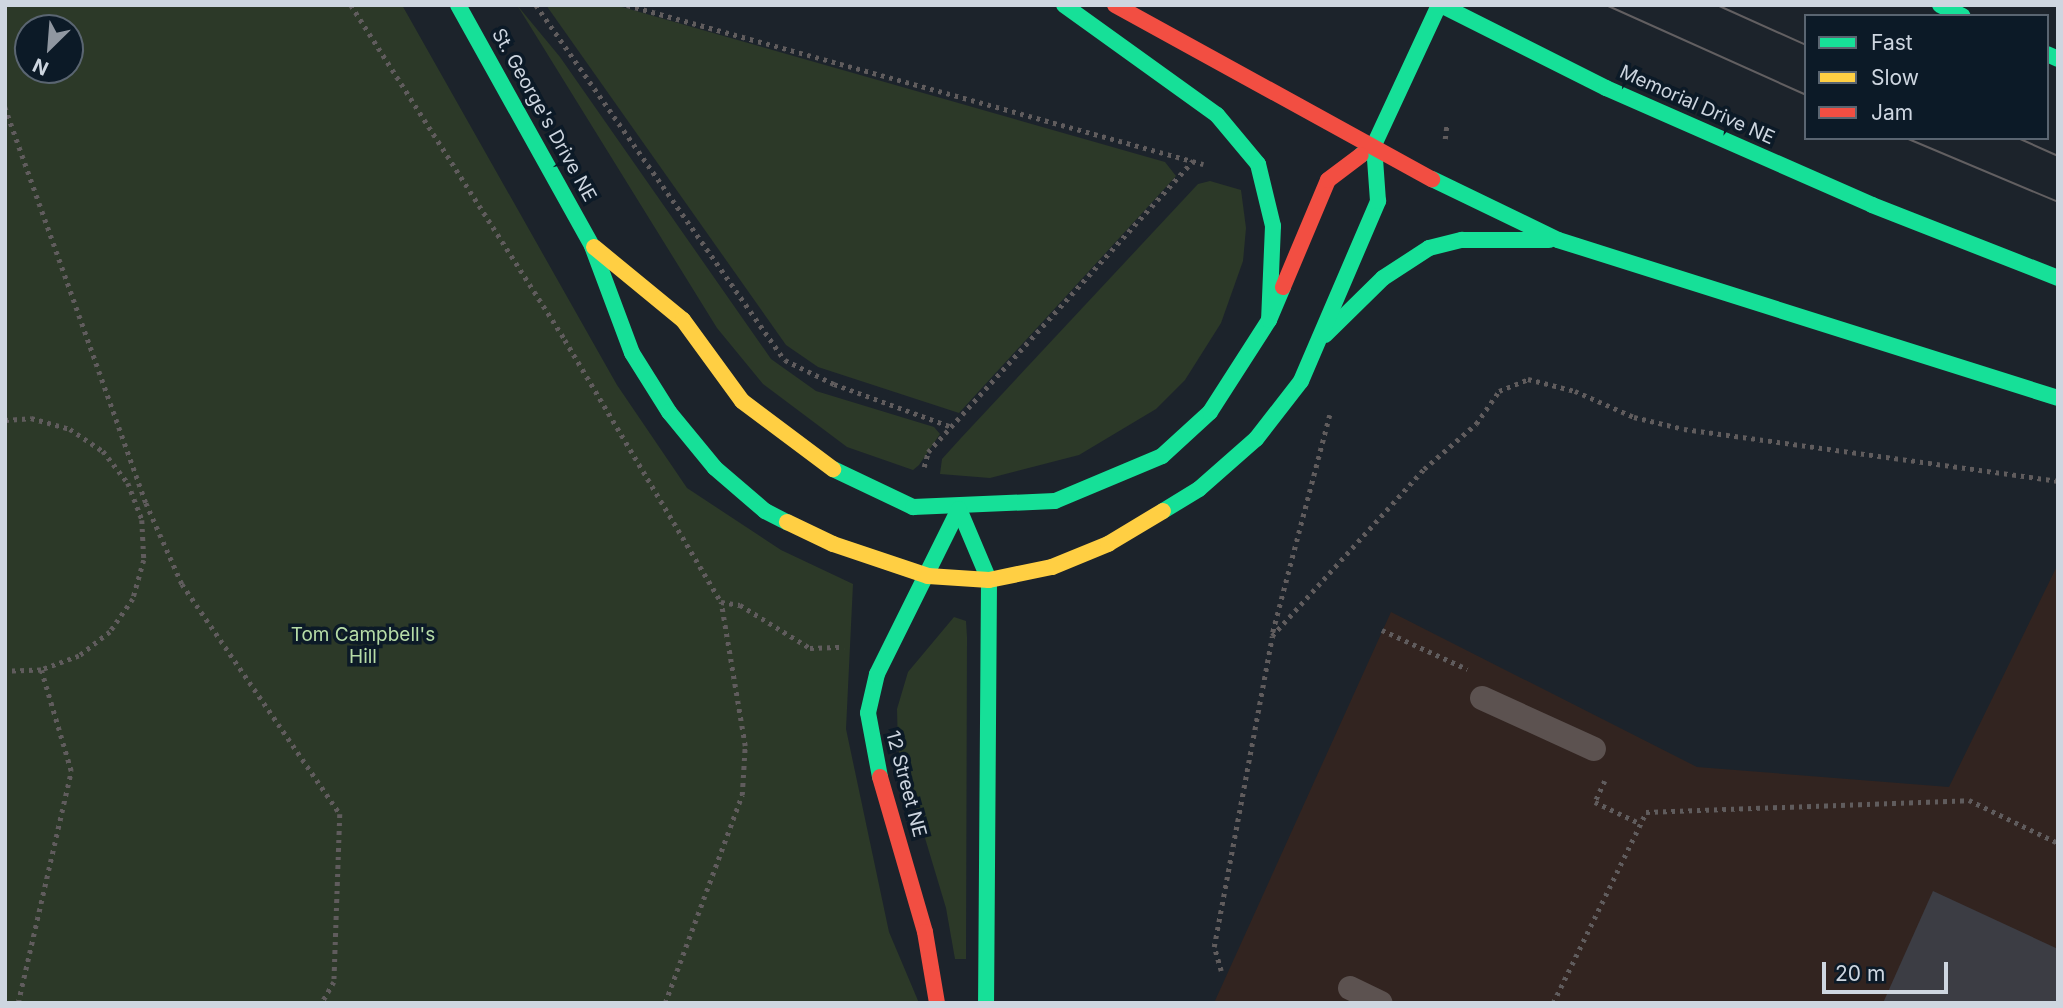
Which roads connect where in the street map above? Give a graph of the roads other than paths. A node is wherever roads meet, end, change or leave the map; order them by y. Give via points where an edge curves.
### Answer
1 (458, 5) edge
2 (1064, 5) edge
3 (1115, 5) edge
4 (1440, 5) edge
5 (1940, 5) edge
6 (1959, 14) edge
7 (1374, 145) junction
8 (1558, 240) junction
9 (592, 246) junction
10 (2058, 278) edge
11 (1269, 320) junction
12 (1325, 335) junction
13 (2058, 398) edge
14 (958, 509) junction
15 (928, 576) junction
16 (989, 580) junction
17 (1482, 698) dead end
18 (1594, 749) dead end
19 (1350, 988) dead end
20 (937, 1003) edge
21 (986, 1003) edge
22 (1381, 1003) edge

1 - 9 main road, St. George's Drive NE
2 - 11 main road via 1217,115 1258,164 1273,226
3 - 7 main road
4 - 7 main road, St. George's Drive NE
4 - 10 main road, Memorial Drive NE via 1720,138
5 - 6 main road
7 - 8 main road
7 - 11 main road, St. George's Drive NE via 1328,180
7 - 12 main road, St. George's Drive NE via 1378,201
8 - 12 main road via 1462,240 1429,248 1384,278
8 - 13 main road
9 - 14 main road, St. George's Drive NE via 683,320 742,401 808,455 874,493 913,507
9 - 15 main road, St. George's Drive NE via 632,353 669,412 715,468 765,511 832,544
11 - 14 main road, St. George's Drive NE via 1210,412 1162,456 1055,501
12 - 16 main road, St. George's Drive NE via 1301,381 1256,439 1199,489 1108,544 1052,567
14 - 15 main road, 12 Street NE
14 - 16 main road
15 - 16 main road, St. George's Drive NE
15 - 20 main road, 12 Street NE via 877,674 867,713 870,744 925,932
16 - 21 main road
17 - 18 lane
19 - 22 lane

